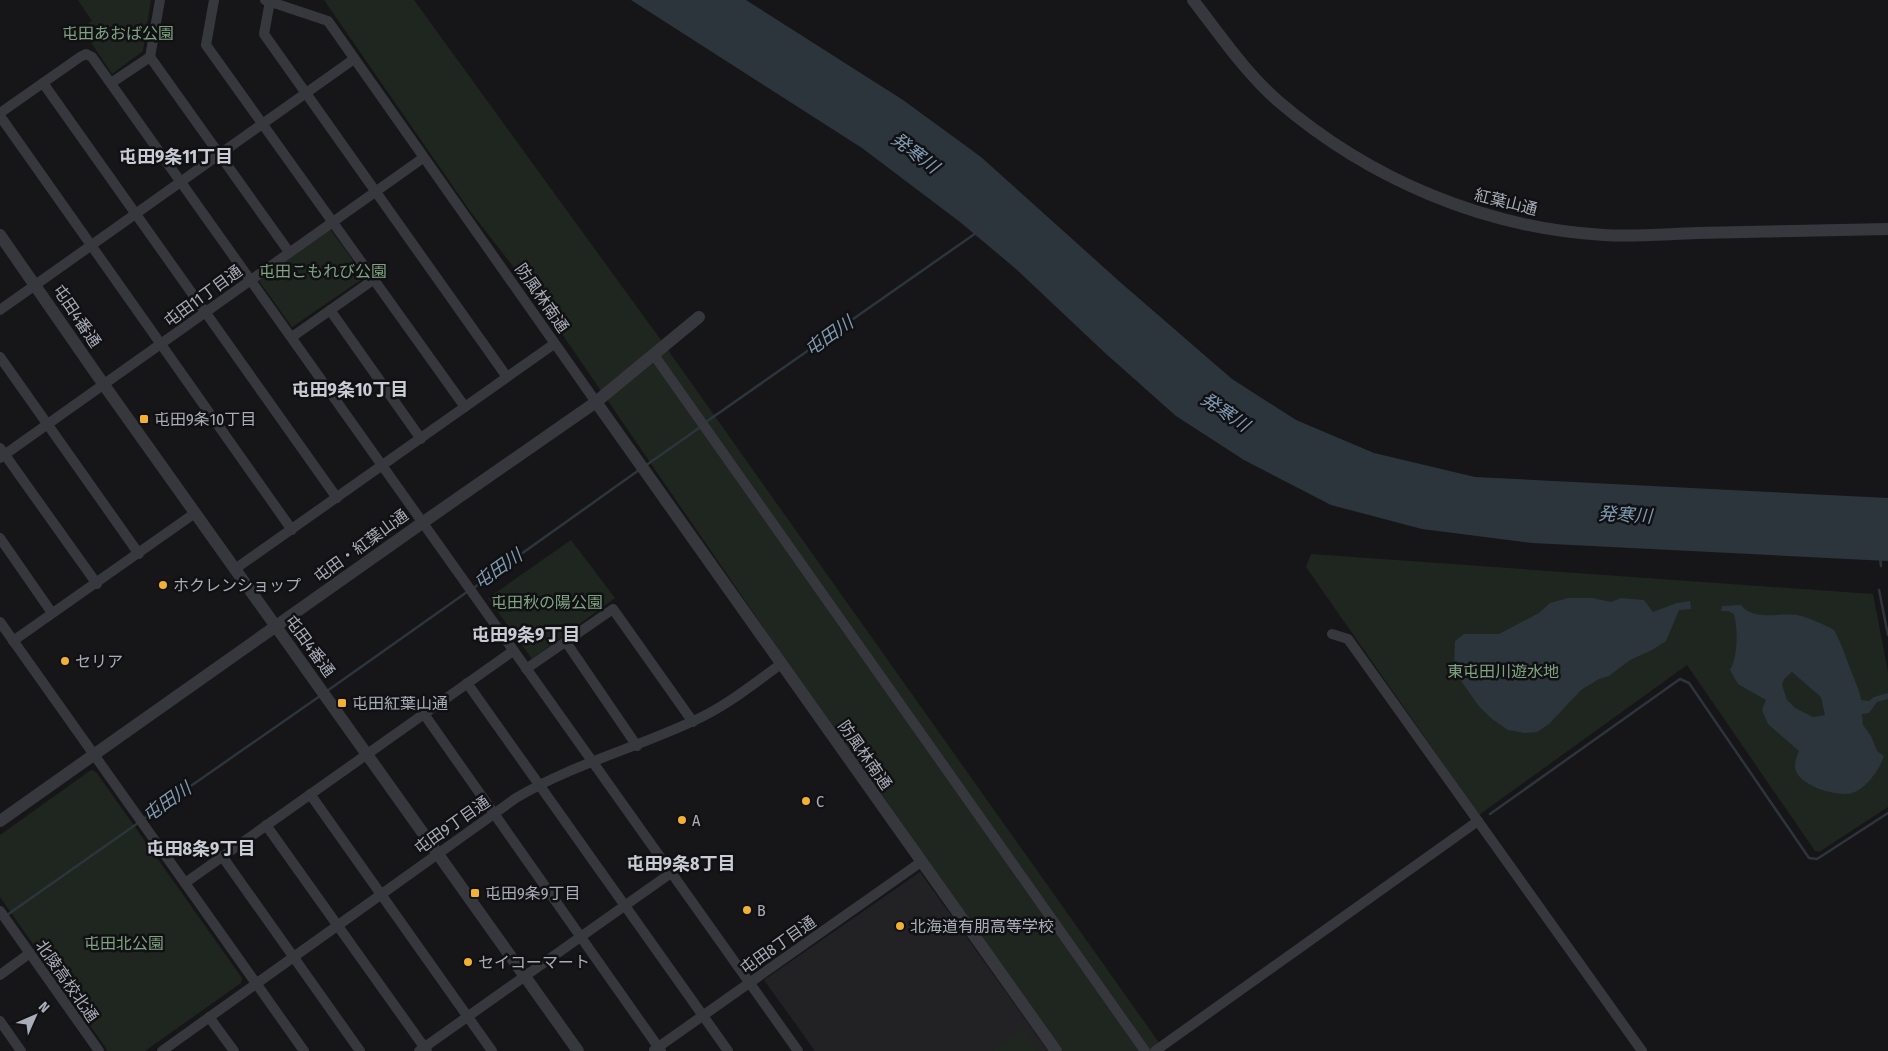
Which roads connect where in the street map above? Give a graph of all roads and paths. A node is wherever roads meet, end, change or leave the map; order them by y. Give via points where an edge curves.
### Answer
1 (160, 0) edge
2 (214, 0) edge
3 (1193, 0) edge
4 (267, 1) edge
5 (150, 57) junction
6 (354, 59) junction
7 (43, 83) junction
8 (111, 84) junction
9 (306, 93) junction
10 (0, 115) edge
11 (263, 124) junction
12 (219, 155) junction
13 (423, 158) junction
14 (181, 182) junction
15 (375, 192) junction
16 (135, 214) junction
17 (332, 222) junction
18 (1888, 229) edge
19 (0, 235) edge
20 (91, 245) junction
21 (289, 252) junction
22 (251, 279) junction
23 (373, 280) junction
24 (36, 285) junction
25 (0, 310) edge
26 (330, 310) junction
27 (205, 312) junction
28 (699, 317) dead end
29 (292, 338) junction
30 (161, 344) junction
31 (554, 344) junction
32 (654, 355) junction
33 (0, 357) edge
34 (507, 377) junction
35 (104, 385) junction
36 (596, 402) junction
37 (464, 407) junction
38 (48, 425) junction
39 (421, 438) junction
40 (2, 453) edge
41 (382, 466) junction
42 (337, 498) junction
43 (195, 513) junction
44 (422, 523) junction
45 (292, 530) junction
46 (0, 538) edge
47 (139, 554) junction
48 (235, 569) junction
49 (97, 584) junction
50 (52, 613) junction
51 (0, 622) edge
52 (276, 627) junction
53 (1332, 634) dead end
54 (13, 641) junction
55 (566, 642) junction
56 (513, 650) junction
57 (781, 664) junction
58 (526, 669) junction
59 (467, 682) junction
60 (424, 714) junction
61 (693, 722) junction
62 (637, 746) junction
63 (367, 754) junction
64 (94, 755) junction
65 (591, 761) junction
66 (539, 784) junction
67 (310, 794) junction
68 (493, 814) junction
69 (0, 821) edge
70 (1478, 821) junction
71 (266, 825) junction
72 (438, 853) junction
73 (222, 856) junction
74 (921, 862) junction
75 (671, 873) junction
76 (185, 883) junction
77 (381, 894) junction
78 (625, 906) junction
79 (0, 911) edge
80 (338, 925) junction
81 (581, 938) junction
82 (30, 954) junction
83 (293, 957) junction
84 (0, 975) edge
85 (526, 976) junction
86 (256, 983) junction
87 (750, 983) junction
88 (702, 1016) junction
89 (210, 1017) junction
90 (468, 1017) junction
91 (0, 1021) edge
92 (166, 1050) edge
93 (423, 1050) edge
94 (657, 1050) edge
95 (21, 1051) edge
96 (99, 1051) edge
97 (234, 1051) edge
98 (304, 1051) edge
99 (360, 1051) edge
100 (492, 1051) edge
101 (578, 1051) edge
102 (728, 1051) edge
103 (798, 1051) edge
104 (1056, 1051) edge
105 (1145, 1051) edge
106 (1155, 1051) edge
107 (1642, 1051) edge

1 - 5 street
2 - 11 street via 206,45
3 - 18 street, 紅葉山通 via 1246,69 1278,101 1367,165 1407,186 1468,210 1536,227 1604,235
4 - 6 street, 防風林南通 via 328,21
4 - 9 street via 264,34
5 - 8 street
5 - 12 street
6 - 9 street
6 - 13 street, 防風林南通
7 - 8 street via 86,54 92,57
7 - 10 street
7 - 16 street
8 - 14 street
9 - 11 street
9 - 15 street
10 - 20 street
11 - 12 street
11 - 17 street
12 - 14 street
12 - 21 street
13 - 15 street, 屯田11丁目通
13 - 31 street, 防風林南通
14 - 16 street
14 - 22 street
15 - 17 street, 屯田11丁目通
15 - 34 street
16 - 20 street
16 - 27 street
17 - 21 street, 屯田11丁目通
17 - 23 street
19 - 24 street, 屯田4番通
20 - 24 street
20 - 30 street
21 - 22 street, 屯田11丁目通
22 - 27 street, 屯田11丁目通
22 - 29 street
23 - 26 street
23 - 37 street
24 - 25 street
24 - 35 street, 屯田4番通
26 - 29 street
26 - 39 street
27 - 30 street, 屯田11丁目通
27 - 42 street
28 - 32 street, 屯田・紅葉山通
29 - 41 street
30 - 35 street, 屯田11丁目通
30 - 45 street
31 - 34 street
31 - 36 street, 防風林南通
32 - 36 street, 屯田・紅葉山通
32 - 105 street
33 - 38 street
34 - 37 street
35 - 38 street, 屯田11丁目通
35 - 43 street, 屯田4番通
36 - 44 street, 屯田・紅葉山通
36 - 57 street, 防風林南通
37 - 39 street
38 - 40 street, 屯田11丁目通
38 - 47 street
39 - 41 street
40 - 49 street
41 - 42 street
41 - 44 street
42 - 45 street
43 - 47 street
43 - 48 street, 屯田4番通
44 - 52 street, 屯田・紅葉山通
44 - 56 street
45 - 48 street
46 - 50 street
47 - 49 street
48 - 52 street, 屯田4番通
49 - 50 street
50 - 54 street
51 - 54 street
52 - 63 street, 屯田4番通
52 - 64 street, 屯田・紅葉山通
53 - 70 street via 1348,638
54 - 64 street
55 - 58 street
55 - 61 street via 613,609
55 - 62 street
56 - 58 street
56 - 59 street
57 - 61 street, 屯田9丁目通 via 744,692
57 - 74 street, 防風林南通
58 - 65 street
59 - 60 street
59 - 66 street
60 - 63 street
60 - 68 street
61 - 62 street, 屯田9丁目通
62 - 65 street, 屯田9丁目通
63 - 67 street
63 - 72 street, 屯田4番通
64 - 69 street, 屯田・紅葉山通
64 - 76 street
65 - 66 street, 屯田9丁目通
65 - 75 street
66 - 68 street, 屯田9丁目通
66 - 78 street
67 - 71 street
67 - 77 street
68 - 72 street, 屯田9丁目通
68 - 81 street
70 - 106 street
70 - 107 street
71 - 73 street
71 - 80 street
72 - 77 street, 屯田9丁目通
72 - 85 street, 屯田4番通
73 - 76 street
73 - 83 street
74 - 87 street, 屯田8丁目通
74 - 104 street, 防風林南通
75 - 78 street
75 - 87 street
76 - 86 street
77 - 80 street, 屯田9丁目通
77 - 90 street
78 - 81 street
78 - 88 street
79 - 82 street, 北陵高校北通
80 - 83 street, 屯田9丁目通
80 - 93 street
81 - 85 street
81 - 94 street
82 - 84 street
82 - 96 street, 北陵高校北通
83 - 86 street, 屯田9丁目通
83 - 99 street
85 - 90 street
85 - 101 street, 屯田4番通
86 - 89 street, 屯田9丁目通
86 - 98 street
87 - 88 street, 屯田8丁目通
87 - 103 street
88 - 94 street, 屯田8丁目通
88 - 102 street
89 - 92 street, 屯田9丁目通
89 - 97 street
90 - 93 street
90 - 100 street
91 - 95 street

